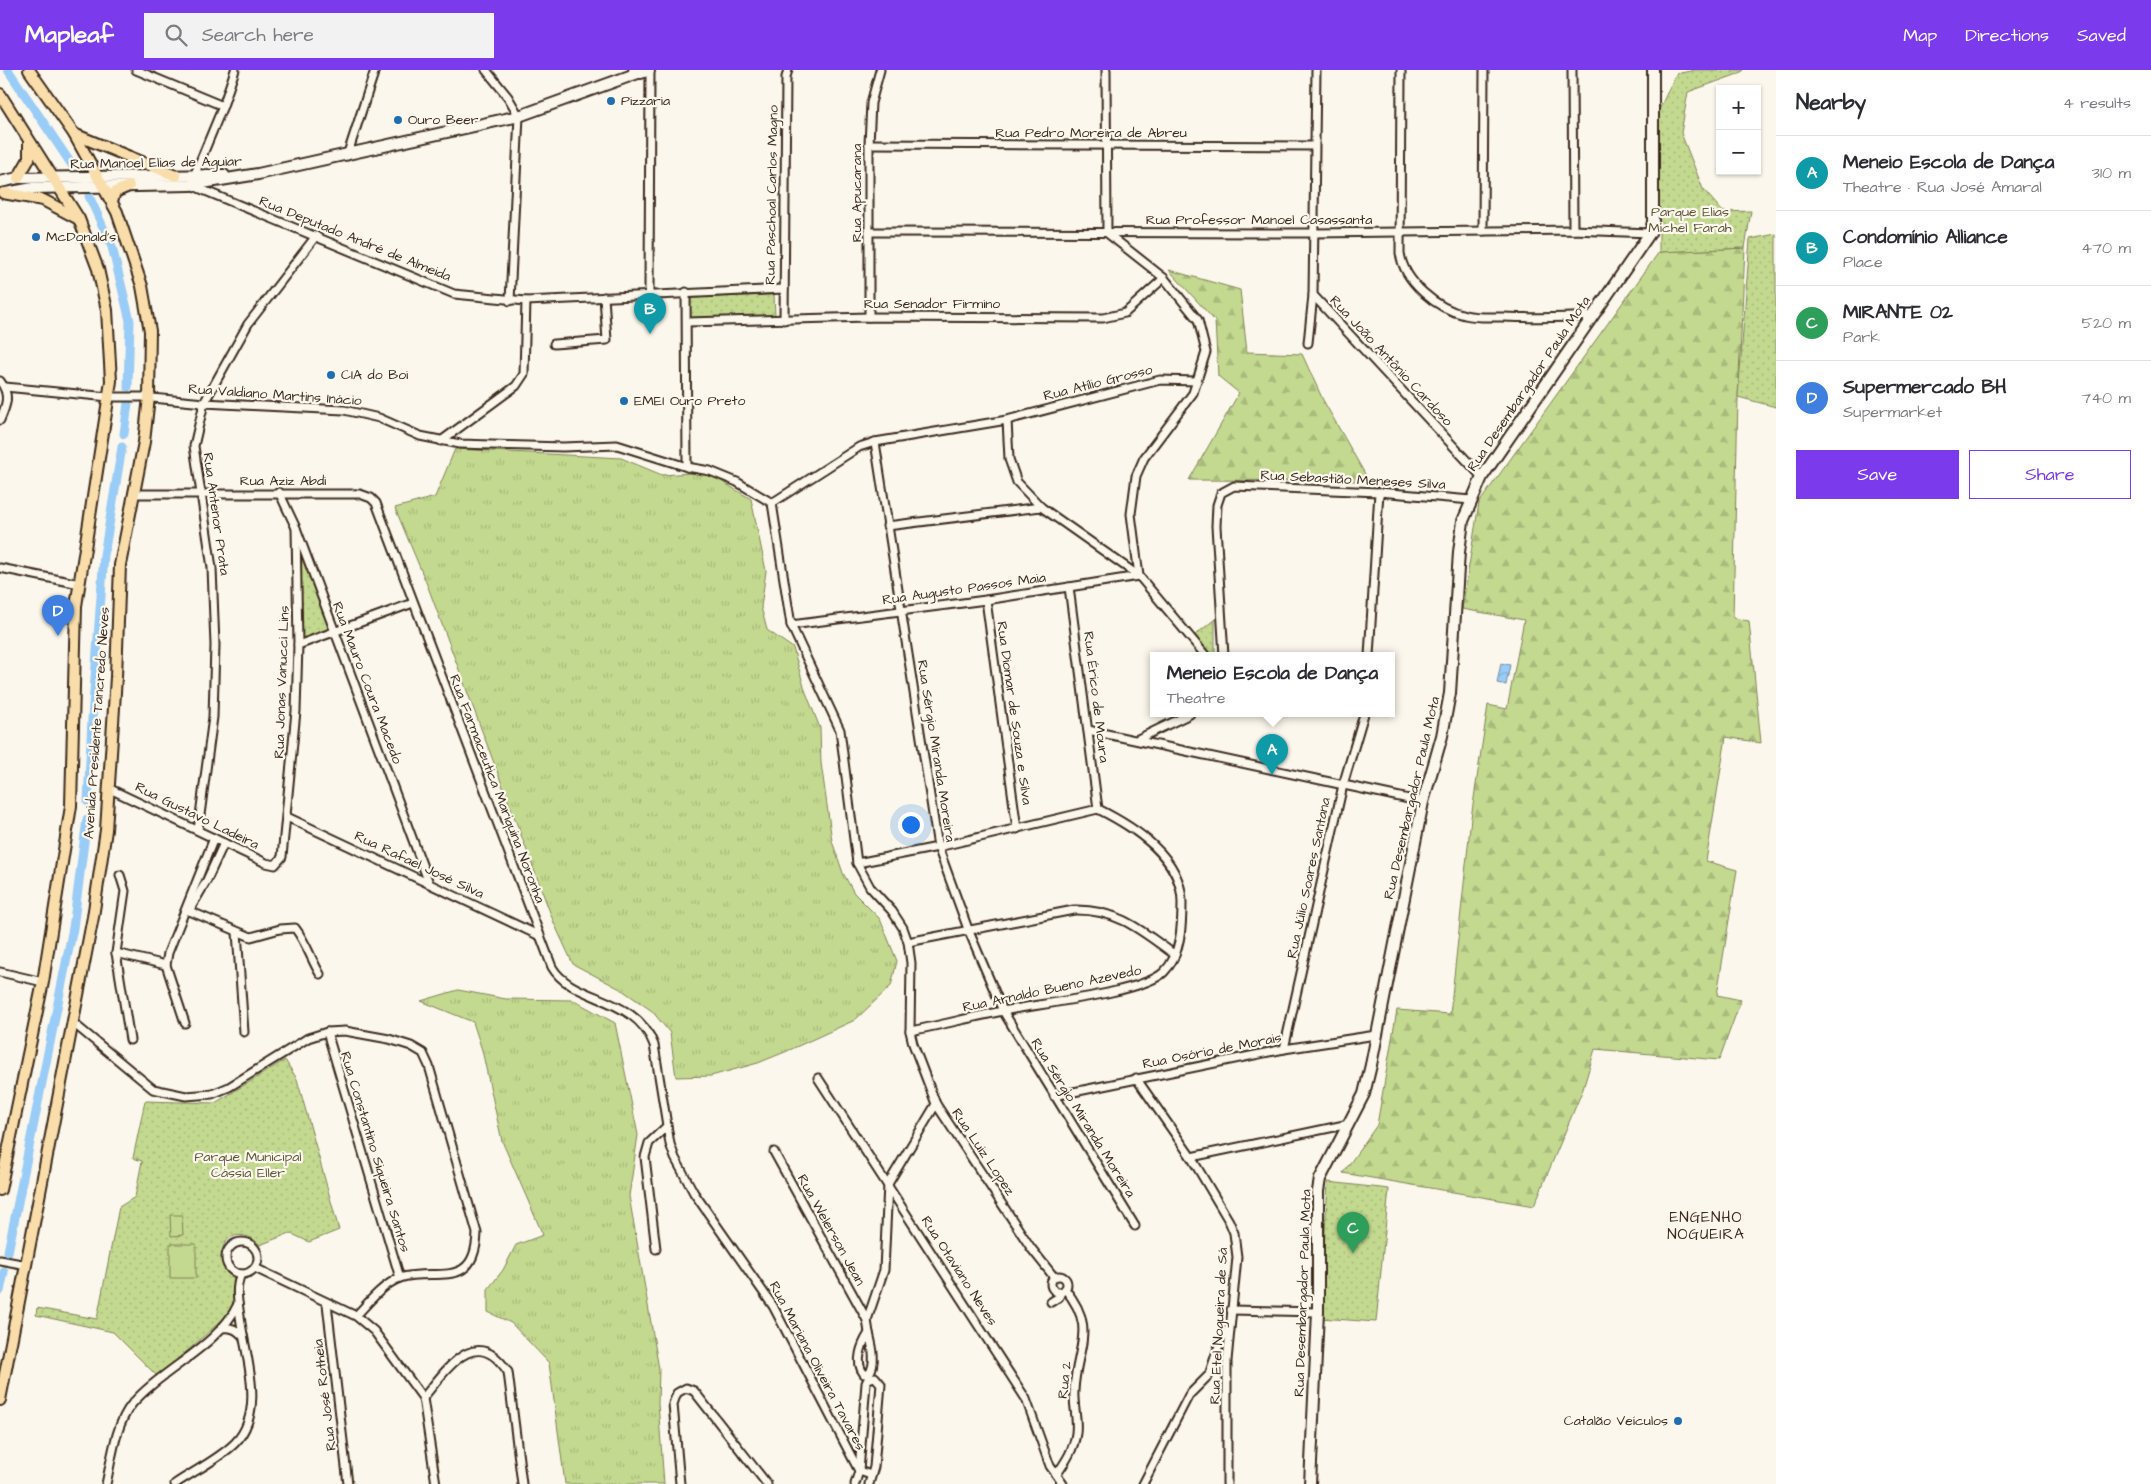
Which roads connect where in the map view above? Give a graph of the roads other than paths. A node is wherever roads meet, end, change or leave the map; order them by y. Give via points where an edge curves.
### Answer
1 (30, 70) edge
2 (136, 70) edge
3 (235, 70) edge
4 (375, 70) edge
5 (486, 70) edge
6 (622, 70) edge
7 (788, 70) edge
8 (880, 70) edge
9 (1106, 70) edge
10 (1316, 70) edge
11 (1401, 70) edge
12 (1484, 70) edge
13 (1572, 70) edge
14 (1654, 70) edge
15 (642, 71) edge
16 (610, 83) junction
17 (0, 94) edge
18 (223, 106) junction
19 (519, 116) junction
20 (74, 134) junction
21 (28, 135) junction
22 (869, 144) junction
23 (1314, 146) junction
24 (1108, 147) junction
25 (347, 156) junction
26 (176, 176) junction
27 (18, 178) junction
28 (54, 179) junction
29 (192, 180) junction
30 (0, 182) edge
31 (102, 182) junction
32 (129, 186) junction
33 (60, 188) junction
34 (2, 194) edge
35 (112, 201) junction
36 (80, 220) junction
37 (1573, 230) junction
38 (869, 232) junction
39 (1401, 232) junction
40 (1483, 232) junction
41 (1107, 233) junction
42 (1313, 233) junction
43 (1650, 233) junction
44 (316, 236) junction
45 (1164, 278) junction
46 (784, 289) junction
47 (686, 292) junction
48 (649, 295) junction
49 (1313, 295) junction
50 (604, 297) junction
51 (510, 301) junction
52 (526, 301) junction
53 (1591, 316) junction
54 (869, 317) junction
55 (784, 320) junction
56 (687, 322) junction
57 (1308, 343) dead end
58 (554, 344) dead end
59 (0, 381) edge
60 (1197, 381) junction
61 (5, 387) junction
62 (114, 397) junction
63 (149, 397) junction
64 (204, 403) junction
65 (0, 420) edge
66 (1007, 420) junction
67 (441, 441) junction
68 (875, 442) junction
69 (687, 467) junction
70 (1482, 477) junction
71 (280, 492) junction
72 (1379, 492) junction
73 (135, 494) junction
74 (201, 494) junction
75 (371, 498) joint
76 (1471, 500) junction
77 (772, 503) junction
78 (1042, 507) junction
79 (887, 526) junction
80 (296, 528) junction
81 (0, 568) edge
82 (1139, 576) junction
83 (80, 584) junction
84 (1069, 587) junction
85 (986, 600) junction
86 (413, 603) junction
87 (901, 611) junction
88 (791, 625) junction
89 (334, 631) junction
90 (298, 645) junction
91 (1203, 652) edge
92 (1224, 652) edge
93 (1369, 652) edge
94 (1184, 717) edge
95 (1363, 717) edge
96 (1088, 730) junction
97 (1138, 739) junction
98 (1343, 785) junction
99 (108, 788) junction
100 (1423, 802) junction
101 (1098, 810) junction
102 (287, 817) junction
103 (1017, 829) junction
104 (198, 830) junction
105 (214, 838) junction
106 (224, 843) junction
107 (938, 847) junction
108 (857, 864) junction
109 (275, 865) joint
110 (120, 875) dead end
111 (429, 883) junction
112 (187, 912) junction
113 (968, 929) junction
114 (237, 932) junction
115 (540, 936) junction
116 (908, 942) junction
117 (116, 953) junction
118 (1175, 955) junction
119 (166, 965) junction
120 (0, 972) edge
121 (320, 974) dead end
122 (43, 982) junction
123 (1003, 1011) junction
124 (72, 1022) junction
125 (185, 1023) dead end
126 (244, 1032) dead end
127 (327, 1032) junction
128 (910, 1032) junction
129 (1376, 1035) junction
130 (130, 1040) dead end
131 (654, 1045) joint
132 (1284, 1049) junction
133 (818, 1078) dead end
134 (1136, 1078) junction
135 (1054, 1096) junction
136 (936, 1104) junction
137 (1351, 1123) junction
138 (667, 1126) junction
139 (774, 1152) dead end
140 (1191, 1157) junction
141 (888, 1184) junction
142 (0, 1190) edge
143 (1135, 1226) dead end
144 (656, 1250) dead end
145 (0, 1260) edge
146 (27, 1265) junction
147 (254, 1268) junction
148 (241, 1274) junction
149 (1054, 1277) junction
150 (400, 1278) junction
151 (1063, 1290) junction
152 (1051, 1302) dead end
153 (238, 1303) junction
154 (327, 1304) junction
155 (1231, 1310) junction
156 (1318, 1312) junction
157 (356, 1316) junction
158 (867, 1320) junction
159 (221, 1328) junction
160 (1229, 1328) junction
161 (868, 1332) junction
162 (244, 1337) junction
163 (423, 1398) junction
164 (0, 1400) edge
165 (859, 1471) junction
166 (1057, 1474) junction
167 (871, 1475) junction
168 (106, 1484) edge
169 (175, 1484) edge
170 (348, 1484) edge
171 (436, 1484) edge
172 (522, 1484) edge
173 (680, 1484) edge
174 (767, 1484) edge
175 (855, 1484) edge
176 (869, 1484) edge
177 (1063, 1484) edge
178 (1143, 1484) edge
179 (1228, 1484) edge
180 (1310, 1484) edge

1 - 20 main road, Avenida Presidente Tancredo Neves
2 - 18 street
3 - 18 street
4 - 25 street
5 - 19 street via 508,96
6 - 16 street, Rua Manoel Elias de Aguiar
7 - 46 street, Rua Paschoal Carlos Magno
8 - 22 street, Rua Apucarana via 871,102
9 - 24 street
10 - 23 street, Rua João Antônio Cardoso
11 - 39 street
12 - 40 street
13 - 37 street
14 - 43 street, Rua Desembargador Paula Mota via 1653,222
15 - 16 street, Rua Manoel Elias de Aguiar
15 - 48 street via 650,86
16 - 19 street, Rua Manoel Elias de Aguiar
17 - 21 main road, Avenida Presidente Tancredo Neves
18 - 29 street
19 - 25 street, Rua Manoel Elias de Aguiar
19 - 51 street
20 - 26 main road
20 - 31 main road, Avenida Presidente Tancredo Neves
21 - 27 main road via 29,158
21 - 28 main road, Avenida Presidente Tancredo Neves
22 - 24 street, Rua Pedro Moreira de Abreu
22 - 38 street, Rua Apucarana
23 - 24 street, Rua Pedro Moreira de Abreu
23 - 42 street, Rua João Antônio Cardoso
24 - 41 street
25 - 29 street, Rua Manoel Elias de Aguiar via 258,174
26 - 29 street, Rua Manoel Elias de Aguiar
26 - 31 street, Rua Manoel Elias de Aguiar
27 - 28 street, Rua Manoel Elias de Aguiar
27 - 30 street, Rua Manoel Elias de Aguiar
28 - 31 street, Rua Manoel Elias de Aguiar
28 - 33 main road, Avenida Presidente Tancredo Neves
29 - 32 street, Rua Manoel Elias de Aguiar
29 - 44 street, Rua Deputado André de Almeida
31 - 32 street, Rua Manoel Elias de Aguiar
31 - 33 street, Rua Manoel Elias de Aguiar
31 - 35 main road, Avenida Presidente Tancredo Neves
32 - 35 main road via 115,192
33 - 34 street, Rua Manoel Elias de Aguiar via 33,188
33 - 36 main road, Avenida Presidente Tancredo Neves
34 - 36 main road via 43,200
35 - 63 main road, Avenida Presidente Tancredo Neves via 130,246 144,295 150,331
36 - 62 main road, Avenida Presidente Tancredo Neves via 98,269 107,310
37 - 40 street, Rua Professor Manoel Casassanta
37 - 43 street, Rua Professor Manoel Casassanta
38 - 41 street, Rua Professor Manoel Casassanta
38 - 54 street, Rua Apucarana
39 - 40 street, Rua Professor Manoel Casassanta
39 - 42 street, Rua Professor Manoel Casassanta
39 - 53 street via 1402,266 1438,304 1464,315
41 - 42 street, Rua Professor Manoel Casassanta
41 - 45 street
42 - 49 street, Rua João Antônio Cardoso
43 - 53 street, Rua Desembargador Paula Mota
44 - 51 street, Rua Deputado André de Almeida via 454,294
44 - 64 street, Rua Antenor Prata via 248,324
45 - 54 street, Rua Senador Firmino via 1125,314 1104,318
45 - 60 street via 1198,320 1206,352
46 - 47 street, Rua Deputado André de Almeida
46 - 55 street, Rua Paschoal Carlos Magno
47 - 48 street, Rua Deputado André de Almeida
47 - 56 street
48 - 50 street, Rua Deputado André de Almeida
49 - 57 street
49 - 70 street, Rua João Antônio Cardoso
50 - 52 street, Rua Deputado André de Almeida
50 - 58 street via 607,340
51 - 52 street, Rua Deputado André de Almeida
52 - 67 street via 524,374 516,386
53 - 70 street, Rua Desembargador Paula Mota
54 - 55 street, Rua Senador Firmino
55 - 56 street, Rua Senador Firmino
56 - 69 street
59 - 61 street
60 - 66 street, Rua Atílio Grosso via 1160,380
60 - 82 street via 1193,393 1144,458 1136,476 1131,514
61 - 62 street, Rua Valdiano Martins Inácio
61 - 65 street via 8,402
62 - 63 street, Rua Valdiano Martins Inácio
62 - 83 main road, Avenida Presidente Tancredo Neves
63 - 64 street, Rua Valdiano Martins Inácio
63 - 73 main road, Avenida Presidente Tancredo Neves
64 - 67 street, Rua Valdiano Martins Inácio via 361,412
64 - 74 street, Rua Antenor Prata via 194,446
66 - 68 street, Rua Atílio Grosso
66 - 78 street via 1008,459 1017,482
67 - 69 street, Rua Valdiano Martins Inácio via 563,447 617,445
68 - 77 street, Rua Atílio Grosso via 859,447
68 - 79 street, Rua Sérgio Miranda Moreira
69 - 77 street, Rua Valdiano Martins Inácio via 710,471 737,482
70 - 76 street, Rua Desembargador Paula Mota
71 - 74 street, Rua Aziz Abdi
71 - 75 street, Rua Aziz Abdi via 360,494
71 - 80 street, Rua Mauro Coura Macedo
72 - 76 street, Rua Sebastião Meneses Silva
72 - 92 street, Rua Sebastião Meneses Silva via 1234,486 1221,494 1216,526
72 - 93 street
73 - 74 street, Rua Aziz Abdi
73 - 99 main road, Avenida Presidente Tancredo Neves via 120,565
74 - 104 street, Rua Antenor Prata via 212,568 215,645 213,717
75 - 86 street, Rua Farmaceutica Mariquina Noronha via 376,503
76 - 100 street, Rua Desembargador Paula Mota via 1463,521 1459,552 1450,693 1442,736
77 - 88 street
78 - 79 street
78 - 82 street
79 - 87 street, Rua Sérgio Miranda Moreira
80 - 89 street, Rua Mauro Coura Macedo
80 - 90 street, Rua Jonas Vanucci Lins
81 - 83 street
82 - 84 street, Rua Augusto Passos Maia
82 - 91 street
83 - 122 main road, Avenida Presidente Tancredo Neves via 76,606 71,806
84 - 85 street, Rua Augusto Passos Maia
84 - 96 street, Rua Érico de Moura
85 - 87 street, Rua Augusto Passos Maia
85 - 103 street, Rua Diomar de Souza e Silva
86 - 89 street
86 - 115 street, Rua Farmaceutica Mariquina Noronha
87 - 88 street, Rua Augusto Passos Maia
87 - 107 street, Rua Sérgio Miranda Moreira
88 - 108 street via 840,730
89 - 90 street
89 - 111 street, Rua Mauro Coura Macedo
90 - 102 street, Rua Jonas Vanucci Lins
94 - 97 street
95 - 98 street, Rua Júlio Soares Santana
96 - 97 street
96 - 101 street, Rua Érico de Moura
97 - 98 street
98 - 100 street
98 - 132 street, Rua Júlio Soares Santana
99 - 104 street, Rua Gustavo Ladeira
99 - 124 main road, Avenida Presidente Tancredo Neves via 106,830 93,917
100 - 129 street, Rua Desembargador Paula Mota
101 - 103 street
101 - 118 street, Rua Arnaldo Bueno Azevedo via 1138,833 1157,849 1175,874 1182,899
102 - 109 street, Rua Jonas Vanucci Lins via 282,857
102 - 111 street, Rua Rafael José Silva
103 - 107 street
104 - 105 street, Rua Gustavo Ladeira
105 - 106 street, Rua Gustavo Ladeira
105 - 112 street via 196,880
106 - 109 street, Rua Gustavo Ladeira
106 - 112 street via 207,880
107 - 108 street
107 - 113 street, Rua Sérgio Miranda Moreira
108 - 116 street, Rua Luiz Lopez via 870,887 904,928
110 - 117 street via 125,891
111 - 115 street, Rua Rafael José Silva
112 - 114 street
112 - 119 street via 168,953
113 - 116 street
113 - 118 street via 1074,910 1100,911 1119,916
113 - 123 street, Rua Sérgio Miranda Moreira
114 - 121 street via 251,937 295,928
114 - 126 street
115 - 131 street, Rua Farmaceutica Mariquina Noronha via 557,974 627,1012 644,1027
116 - 128 street, Rua Luiz Lopez via 911,963
117 - 119 street
117 - 130 street
118 - 123 street, Rua Arnaldo Bueno Azevedo via 1163,973 1144,984
119 - 125 street
120 - 122 street
122 - 142 main road, Avenida Presidente Tancredo Neves
123 - 128 street, Rua Arnaldo Bueno Azevedo
123 - 135 street, Rua Sérgio Miranda Moreira
124 - 127 street, Rua Constantino Siqueira Santos via 153,1089 186,1096 212,1094 229,1087 308,1038
124 - 146 main road, Avenida Presidente Tancredo Neves
127 - 150 street, Rua Constantino Siqueira Santos
127 - 150 street, Rua Constantino Siqueira Santos via 345,1031 390,1039 423,1054 429,1066 478,1233 477,1244 470,1261 452,1274
128 - 136 street, Rua Luiz Lopez
129 - 132 street, Rua Osório de Morais
129 - 137 street, Rua Desembargador Paula Mota via 1364,1094
131 - 138 street, Rua Mariana Oliveira Tavares
132 - 134 street, Rua Osório de Morais
133 - 141 street, Rua Otaviano Neves
134 - 135 street, Rua Osório de Morais
134 - 140 street, Rua Etel Nogueira de Sá
135 - 143 street, Rua Sérgio Miranda Moreira
136 - 141 street
136 - 149 street, Rua Luiz Lopez
137 - 140 street
137 - 156 street, Rua Desembargador Paula Mota via 1320,1179
138 - 144 street via 649,1143 645,1157
138 - 165 street, Rua Mariana Oliveira Tavares via 675,1158 694,1193 774,1306
139 - 158 street, Rua Welerson Jean
140 - 155 street, Rua Etel Nogueira de Sá via 1234,1234 1237,1257
141 - 158 street via 884,1270
141 - 166 street, Rua Otaviano Neves via 1026,1399 1050,1466
145 - 146 street
146 - 164 main road, Avenida Presidente Tancredo Neves
147 - 148 street
147 - 148 street via 258,1256 252,1244 232,1244 226,1262 234,1272
147 - 154 street
148 - 153 street via 237,1286
149 - 151 street via 1064,1278 1067,1284
149 - 151 street via 1052,1289
150 - 157 street
151 - 152 street
151 - 166 street, Rua 2 via 1077,1304 1084,1334 1074,1390 1076,1432 1071,1453
153 - 159 street
153 - 162 street
154 - 157 street
154 - 170 street, Rua José Rotheia
155 - 156 street
155 - 160 street, Rua Etel Nogueira de Sá
156 - 180 street, Rua Desembargador Paula Mota
157 - 163 street via 374,1331
158 - 161 street
159 - 162 street via 236,1329
159 - 168 street via 133,1404 122,1421
160 - 178 street via 1221,1339 1209,1375 1189,1395
160 - 179 street, Rua Etel Nogueira de Sá
161 - 161 street via 861,1346 860,1366 864,1374 869,1374 872,1368
162 - 169 street via 252,1400 249,1420 234,1444
163 - 171 street
163 - 172 street via 463,1354 480,1350 499,1359 508,1372
165 - 167 street, Rua Mariana Oliveira Tavares
165 - 167 street via 866,1383 875,1377 881,1384
165 - 175 street
166 - 177 street, Rua Otaviano Neves
167 - 176 street
173 - 174 street via 673,1404 682,1389 690,1388

